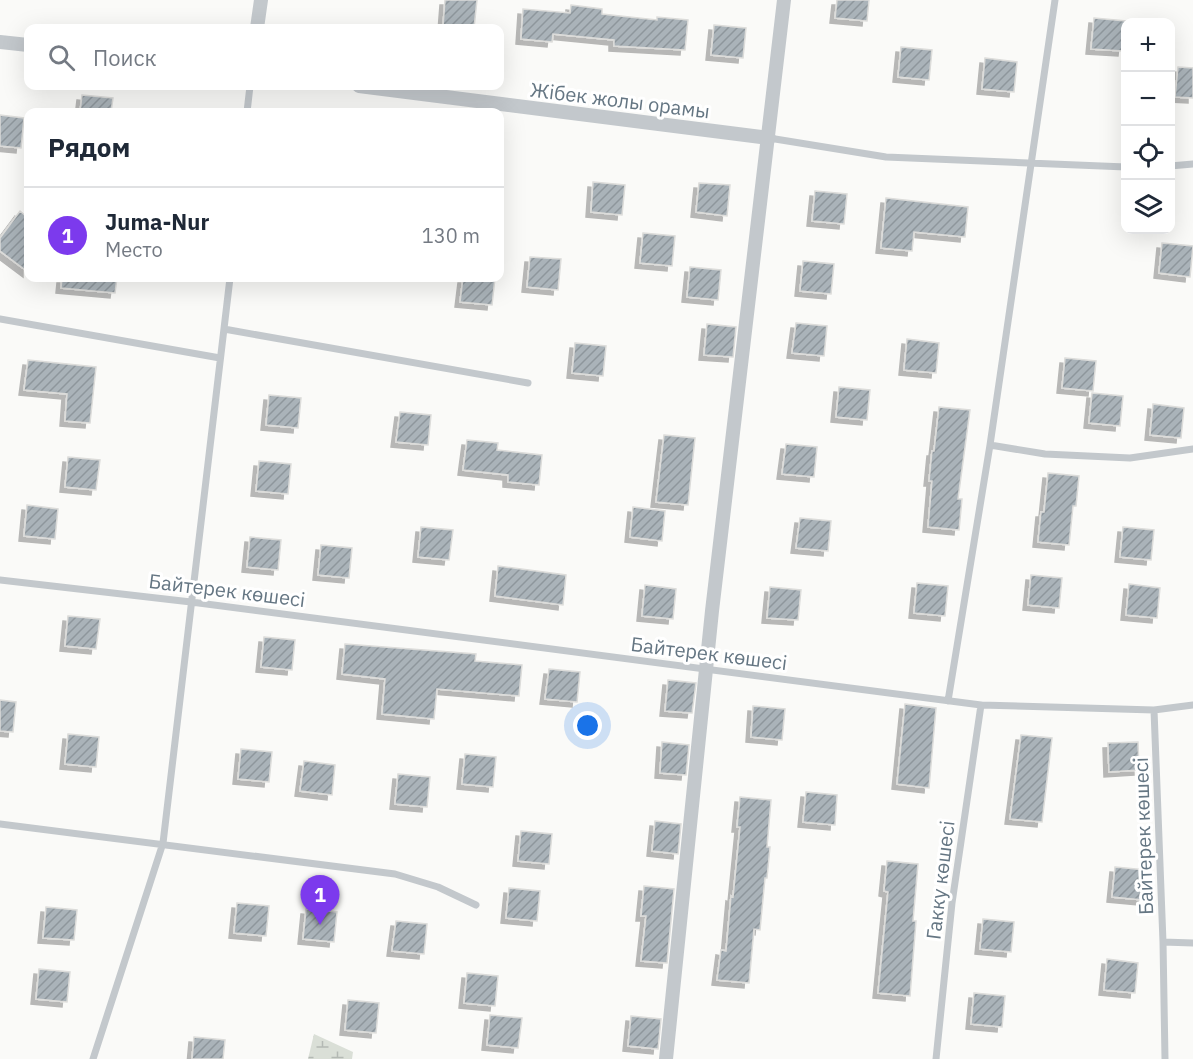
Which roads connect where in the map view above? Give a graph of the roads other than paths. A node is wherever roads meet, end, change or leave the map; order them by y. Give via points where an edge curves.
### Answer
1 (261, 0) edge
2 (784, 0) edge
3 (1055, 0) edge
4 (258, 24) edge
5 (0, 42) edge
6 (24, 45) edge
7 (250, 90) edge
8 (391, 90) edge
9 (248, 108) edge
10 (769, 138) junction
11 (1031, 164) junction
12 (1193, 164) edge
13 (1175, 166) edge
14 (1121, 167) edge
15 (230, 282) edge
16 (0, 319) edge
17 (224, 329) junction
18 (220, 358) junction
19 (528, 383) dead end
20 (990, 445) junction
21 (1193, 449) edge
22 (0, 579) edge
23 (191, 602) junction
24 (707, 669) junction
25 (948, 701) junction
26 (981, 705) junction
27 (1193, 705) edge
28 (1154, 710) junction
29 (0, 824) edge
30 (163, 843) junction
31 (476, 905) dead end
32 (1163, 942) junction
33 (1193, 943) edge
34 (93, 1059) edge
35 (666, 1059) edge
36 (936, 1059) edge
37 (1165, 1059) edge

1 - 4 street
2 - 10 street
3 - 11 lane
5 - 6 street
7 - 9 lane
8 - 10 street, Жібек жолы орамы
10 - 11 lane via 886,157
10 - 24 street
11 - 14 lane
11 - 20 lane
12 - 13 lane
15 - 17 lane
16 - 18 lane
17 - 18 lane
17 - 19 lane
18 - 23 lane
20 - 21 lane via 1045,454 1130,458
20 - 25 lane
22 - 23 lane, Байтерек көшесі
23 - 24 lane, Байтерек көшесі
23 - 30 lane
24 - 25 lane, Байтерек көшесі
24 - 35 street
25 - 26 lane, Байтерек көшесі
26 - 28 lane, Байтерек көшесі
26 - 36 lane, Гакку көшесі via 952,903
27 - 28 lane
28 - 32 lane, Байтерек көшесі
29 - 30 lane
30 - 31 lane via 395,874 438,887
30 - 34 lane
32 - 33 lane, Байтерек көшесі
32 - 37 lane

